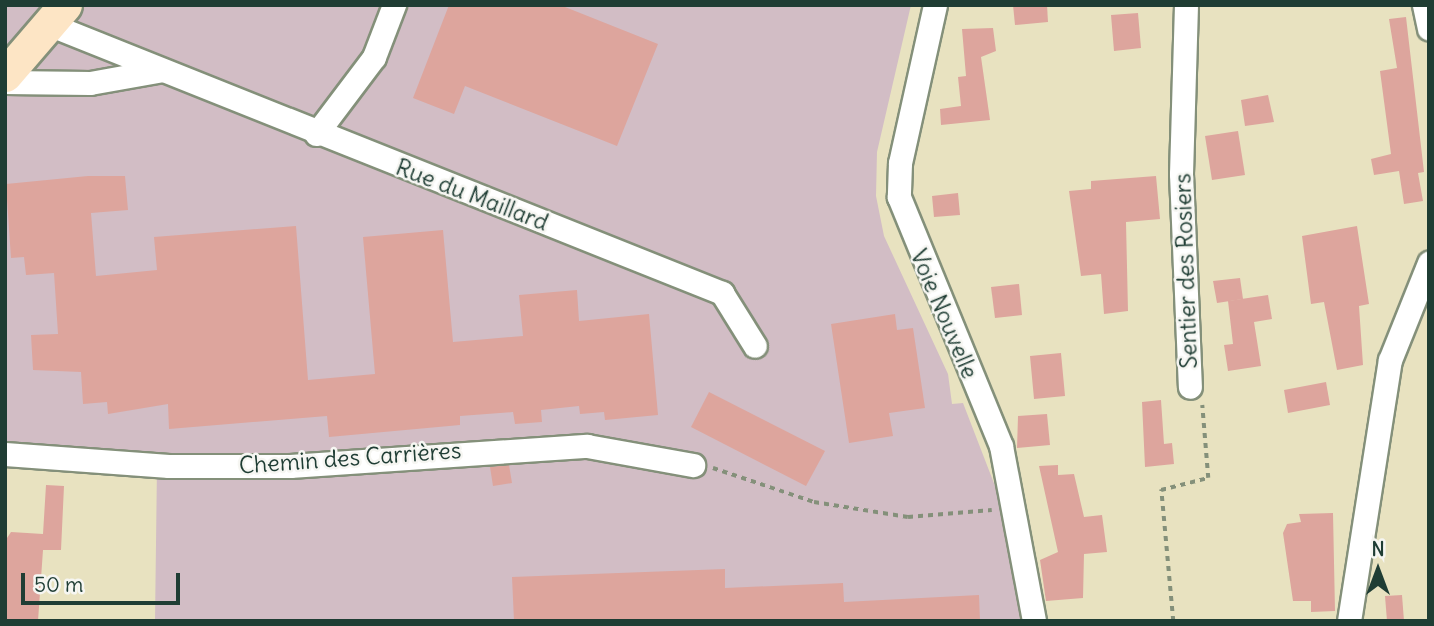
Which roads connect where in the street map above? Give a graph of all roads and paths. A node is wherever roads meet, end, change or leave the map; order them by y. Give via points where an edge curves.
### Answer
1 (394, 5) edge
2 (936, 5) edge
3 (1186, 5) edge
4 (1424, 5) edge
5 (58, 15) edge
6 (1429, 29) edge
7 (165, 70) junction
8 (5, 75) edge
9 (5, 82) edge
10 (316, 134) junction
11 (1429, 263) edge
12 (755, 346) dead end
13 (1191, 387) joint
14 (5, 454) edge
15 (693, 465) joint
16 (1015, 509) junction
17 (1034, 621) edge
18 (1173, 621) edge
19 (1349, 621) edge

1 - 10 street via 374,57
2 - 16 street, Voie Nouvelle via 900,163 900,197 1001,446
3 - 13 street, Sentier des Rosiers via 1181,174
4 - 6 street
5 - 7 street, Rue du Maillard
5 - 8 main road
7 - 9 street via 90,83
7 - 10 street, Rue du Maillard
10 - 12 street, Rue du Maillard via 722,293
11 - 19 street via 1390,360
13 - 18 path, Sentier des Rosiers via 1202,399 1208,478 1161,490
14 - 15 street, Chemin des Carrières via 169,467 290,467 587,446
15 - 16 path via 724,469 814,502 908,517
16 - 17 street, Voie Nouvelle

